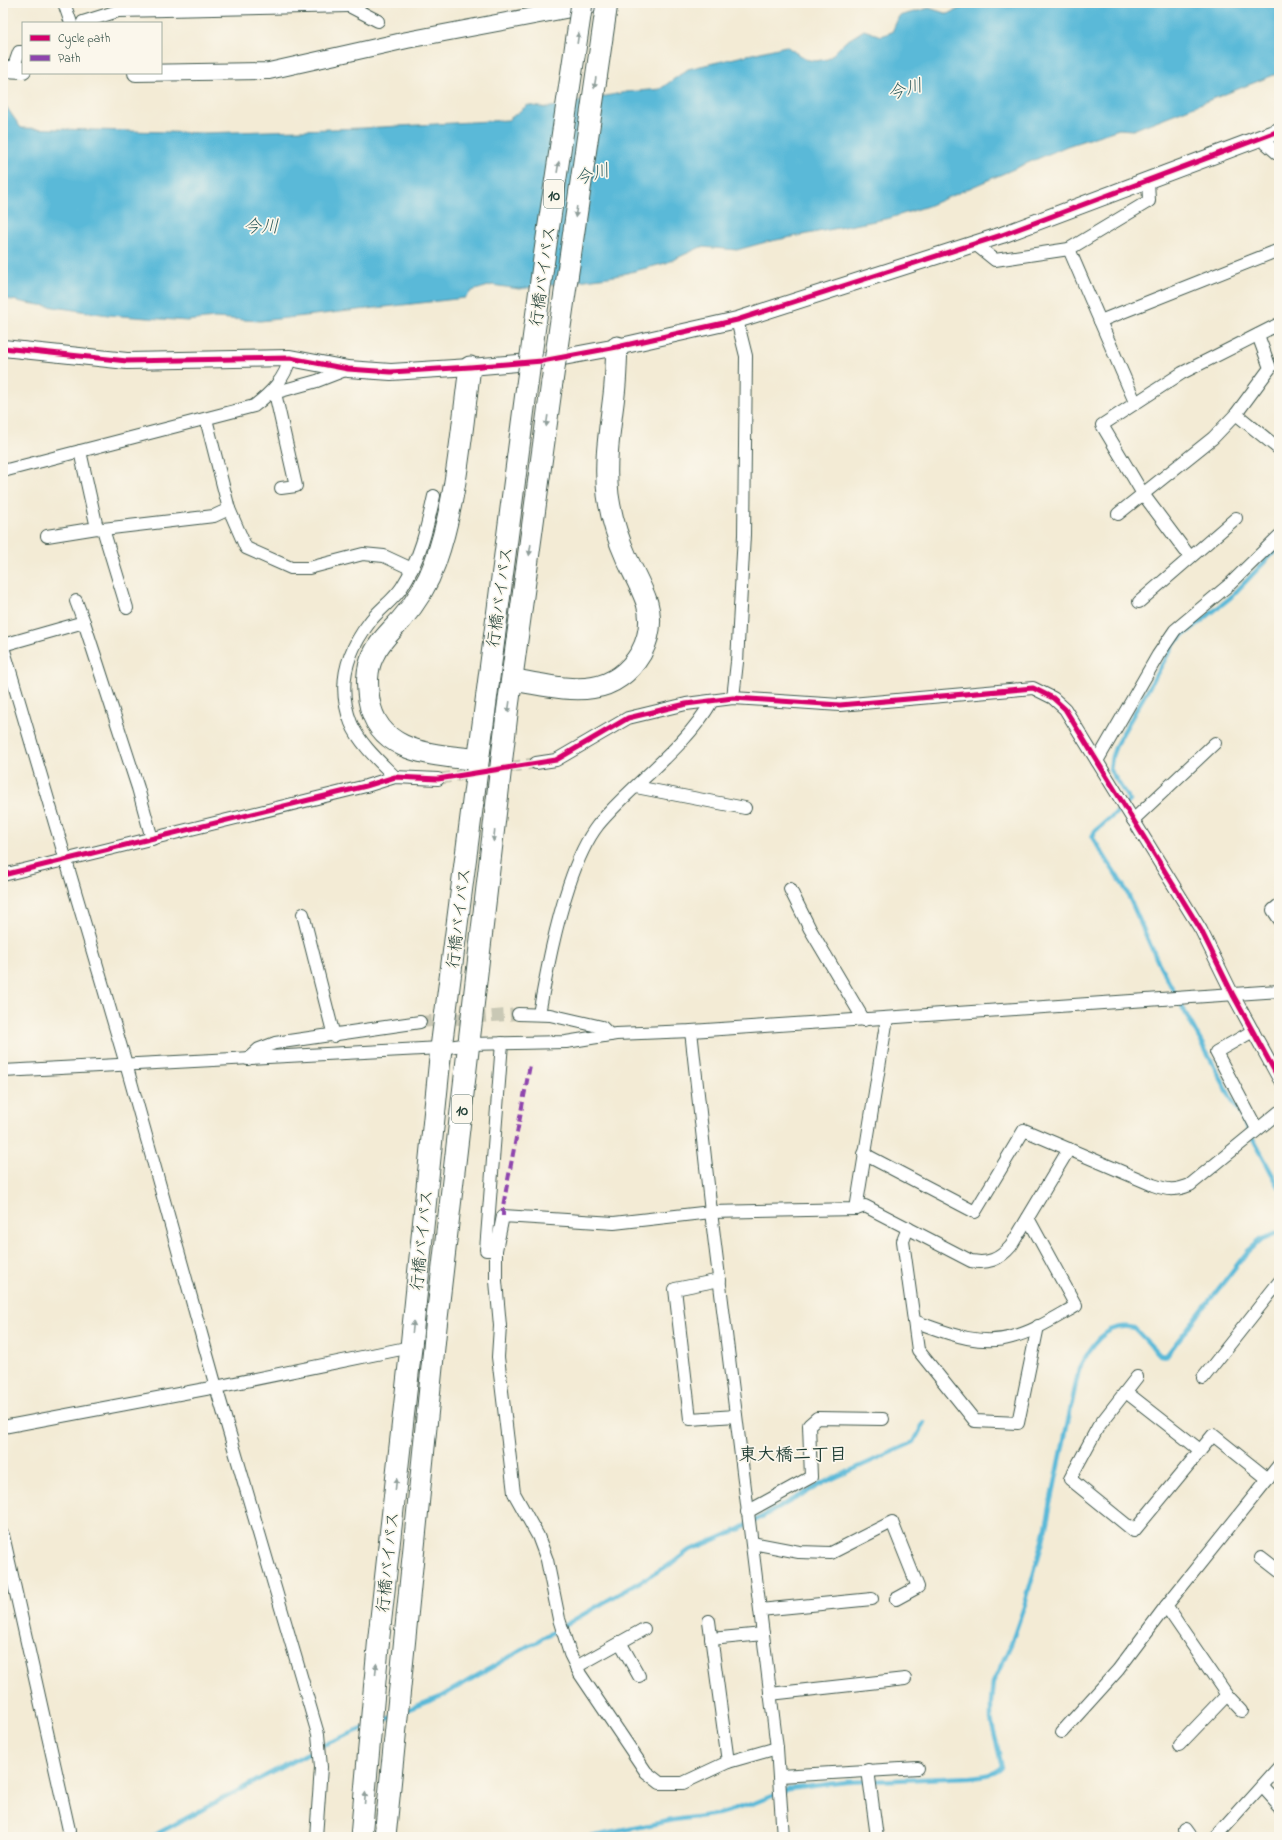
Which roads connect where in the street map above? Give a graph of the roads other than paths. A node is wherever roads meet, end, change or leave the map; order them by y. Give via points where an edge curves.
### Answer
1 (64, 3) edge
2 (582, 3) edge
3 (602, 3) edge
4 (607, 3) edge
5 (260, 5) edge
6 (349, 5) edge
7 (187, 6) edge
8 (117, 7) edge
9 (523, 10) edge
10 (378, 21) dead end
11 (71, 22) edge
12 (84, 22) edge
13 (22, 52) edge
14 (13, 69) edge
15 (162, 73) edge
16 (1279, 131) edge
17 (1260, 138) junction
18 (1279, 153) edge
19 (1148, 180) junction
20 (975, 244) junction
21 (1068, 249) junction
22 (1279, 250) edge
23 (737, 320) junction
24 (1100, 321) junction
25 (1279, 324) edge
26 (1258, 335) junction
27 (617, 347) junction
28 (3, 348) edge
29 (290, 358) junction
30 (470, 367) junction
31 (348, 369) junction
32 (272, 394) junction
33 (1135, 402) junction
34 (1236, 414) junction
35 (206, 419) junction
36 (1279, 449) edge
37 (80, 451) junction
38 (3, 471) edge
39 (280, 488) dead end
40 (1143, 494) junction
41 (434, 496) dead end
42 (229, 509) junction
43 (1118, 514) dead end
44 (1236, 518) dead end
45 (100, 528) junction
46 (47, 536) dead end
47 (1279, 536) edge
48 (1190, 557) junction
49 (412, 569) junction
50 (76, 601) dead end
51 (1139, 602) dead end
52 (127, 608) dead end
53 (84, 622) junction
54 (3, 646) edge
55 (512, 680) junction
56 (732, 698) junction
57 (712, 701) junction
58 (1215, 743) dead end
59 (478, 760) junction
60 (1097, 762) junction
61 (536, 763) tunnel mouth
62 (395, 777) junction
63 (438, 778) tunnel mouth
64 (636, 787) junction
65 (745, 808) dead end
66 (1133, 820) junction
67 (152, 839) junction
68 (65, 860) junction
69 (3, 875) edge
70 (790, 889) dead end
71 (1279, 905) edge
72 (303, 914) dead end
73 (1279, 919) edge
74 (1279, 992) edge
75 (1233, 995) junction
76 (518, 1014) tunnel mouth
77 (539, 1014) junction
78 (887, 1018) junction
79 (864, 1020) junction
80 (420, 1022) tunnel mouth
81 (691, 1031) junction
82 (1253, 1031) junction
83 (610, 1035) junction
84 (334, 1036) junction
85 (470, 1044) junction
86 (502, 1044) junction
87 (441, 1048) junction
88 (248, 1059) junction
89 (126, 1064) junction
90 (3, 1071) edge
91 (1279, 1079) edge
92 (1279, 1112) edge
93 (1257, 1129) junction
94 (1069, 1149) junction
95 (864, 1154) junction
96 (856, 1209) junction
97 (711, 1212) junction
98 (1028, 1218) junction
99 (908, 1228) junction
100 (496, 1250) junction
101 (720, 1280) junction
102 (1279, 1282) edge
103 (914, 1321) junction
104 (1038, 1326) junction
105 (411, 1347) junction
106 (1137, 1377) dead end
107 (1203, 1378) dead end
108 (216, 1387) junction
109 (1126, 1392) junction
110 (736, 1416) junction
111 (883, 1418) dead end
112 (3, 1427) edge
113 (1200, 1450) junction
114 (1279, 1465) edge
115 (1268, 1479) junction
116 (747, 1512) junction
117 (3, 1535) edge
118 (752, 1543) junction
119 (1261, 1557) dead end
120 (1279, 1571) edge
121 (872, 1599) dead end
122 (896, 1599) dead end
123 (1166, 1606) junction
124 (760, 1610) junction
125 (709, 1621) dead end
126 (644, 1629) dead end
127 (763, 1634) junction
128 (711, 1639) junction
129 (620, 1642) junction
130 (576, 1667) junction
131 (639, 1676) dead end
132 (905, 1679) dead end
133 (770, 1694) junction
134 (1227, 1695) junction
135 (1242, 1711) dead end
136 (1062, 1732) dead end
137 (1179, 1745) dead end
138 (777, 1748) junction
139 (728, 1762) junction
140 (1279, 1767) edge
141 (918, 1768) dead end
142 (868, 1770) junction
143 (780, 1776) junction
144 (1262, 1786) junction
145 (1279, 1805) edge
146 (68, 1837) edge
147 (316, 1837) edge
148 (361, 1837) edge
149 (385, 1837) edge
150 (783, 1837) edge
151 (876, 1837) edge
152 (1216, 1837) edge

1 - 11 street
59 -> 2 highway, 行橋バイパス / 10, bridge via 545,251
3 - 9 street
4 -> 55 highway, 行橋バイパス / 10, bridge
5 - 6 street
5 - 7 street
6 - 10 street
7 - 8 street
8 - 12 street
9 - 15 street via 269,71
13 - 14 street via 19,52
16 - 17 street
17 - 18 street
17 - 19 street
19 - 20 street
19 - 21 street via 1149,201
20 - 21 street via 995,260
20 - 23 street
21 - 24 street
22 - 24 street
23 - 27 street
23 - 56 street via 746,356 744,535 737,662
24 - 33 street
25 - 26 street
26 - 33 street via 1182,373
26 - 34 street via 1270,368
27 - 30 street via 542,361
27 - 55 highway via 606,466 608,496 616,533 648,605 650,619 645,645 636,660 620,677 595,689 580,690
28 - 29 street via 127,361
29 - 31 street
29 - 32 street via 287,369
30 - 31 street via 391,372
30 - 59 highway via 446,529 424,587 373,655 367,687 370,706 377,723 388,736 403,746 419,752
31 - 32 street
32 - 35 street via 254,406
32 - 39 street via 296,486
33 - 40 street via 1102,425
34 - 36 street
34 - 40 street via 1213,438
35 - 37 street
35 - 42 street
37 - 38 street
37 - 45 street
40 - 43 street
40 - 48 street
41 - 49 street via 420,551
42 - 45 street via 214,516
42 - 49 street via 246,548 291,568 309,568 363,554 384,556
44 - 48 street
45 - 46 street
45 - 52 street
47 - 60 street via 1230,584 1175,630
48 - 51 street
49 - 62 street via 401,588 369,622 354,644 346,667 343,695 351,724 368,750
50 - 53 street
53 - 54 street
53 - 67 street
54 - 68 street
55 -> 85 highway, 行橋バイパス / 10
56 - 57 street
56 - 60 street via 840,705 1033,688 1053,698 1065,709
57 - 61 street via 686,704 628,718 556,760
57 - 64 street via 703,716
58 - 66 street
59 - 87 highway, 行橋バイパス / 10
60 - 66 street
62 - 63 street
62 - 67 street
64 - 65 street
64 - 77 street via 597,827 580,855 558,919
66 - 75 street via 1201,930
67 - 68 street
68 - 69 street
68 - 89 street
70 - 79 street via 810,929
71 - 73 street via 1273,910
72 - 84 street
74 - 75 street
75 - 78 street
75 - 82 street
76 - 77 street
77 - 83 street via 602,1027
78 - 79 street
78 - 95 street
79 - 81 street
80 - 84 street
81 - 83 street
81 - 97 street
82 - 91 street
82 - 93 street via 1216,1052
83 - 86 street via 566,1042
84 - 88 street via 275,1043 259,1049
85 - 86 street
85 - 87 street
85 - 149 highway, 行橋バイパス / 10 via 436,1327
86 - 100 street via 486,1250
87 - 88 street
105 -> 87 highway, 行橋バイパス / 10
88 - 89 street
89 - 90 street
89 - 108 street
92 - 93 street
93 - 94 street via 1190,1185 1179,1190 1168,1190
94 - 95 street via 1024,1130 975,1212
94 - 98 street
95 - 96 street
96 - 97 street
96 - 99 street via 865,1206
97 - 100 street via 614,1223 503,1216
97 - 101 street
98 - 99 street via 1004,1255 983,1263 971,1262
98 - 104 street via 1076,1306
99 - 103 street via 903,1242
100 - 130 street via 500,1326 498,1357 514,1492 538,1536 547,1560 560,1619
101 - 110 street
101 - 110 street via 675,1289 690,1419
102 - 107 street
103 - 104 street via 977,1340 1012,1337
103 - 104 street via 918,1350 974,1421 1018,1423
105 - 108 street
148 -> 105 highway, 行橋バイパス / 10 via 379,1636
106 - 109 street
108 - 112 street
108 - 147 street via 318,1734 321,1767
109 - 113 street
109 - 113 street via 1098,1427 1070,1479 1134,1531
110 - 116 street
111 - 116 street via 816,1418 810,1425 811,1477
113 - 115 street via 1213,1435
114 - 115 street
115 - 123 street
116 - 118 street
117 - 146 street via 69,1830
118 - 122 street via 799,1552 831,1553 892,1522 918,1587
118 - 124 street
119 - 120 street
121 - 124 street
123 - 134 street
123 - 136 street via 1118,1670
124 - 127 street
125 - 128 street
126 - 129 street
127 - 128 street
127 - 133 street
128 - 139 street
129 - 130 street
129 - 131 street
130 - 139 street via 646,1772 660,1782 683,1783
132 - 133 street
133 - 138 street
134 - 135 street
134 - 137 street
138 - 139 street
138 - 143 street
140 - 144 street
141 - 142 street
142 - 143 street
142 - 151 street
143 - 150 street
144 - 145 street
144 - 152 street

